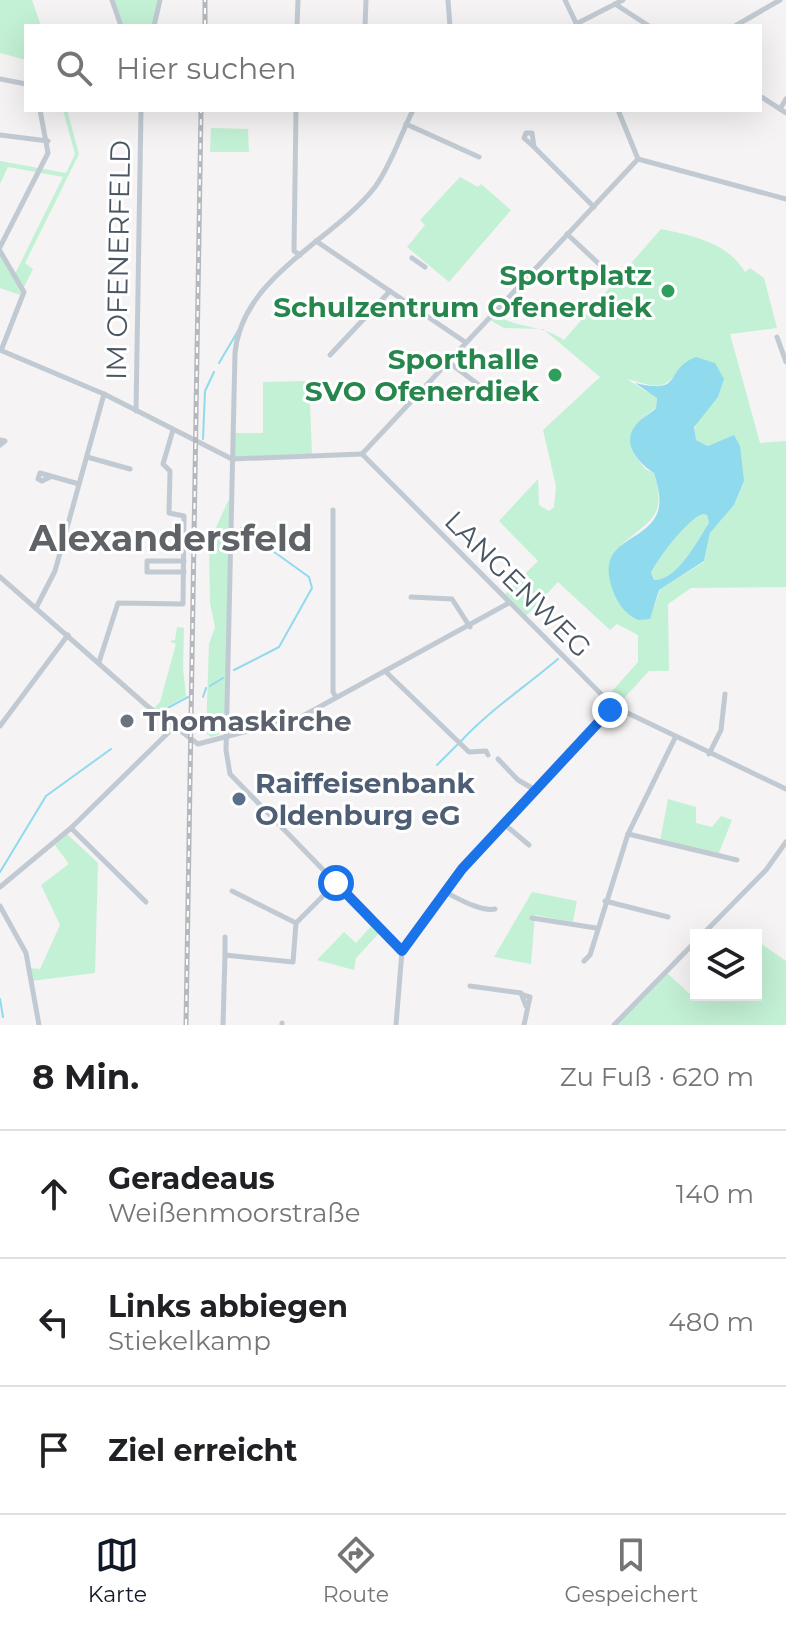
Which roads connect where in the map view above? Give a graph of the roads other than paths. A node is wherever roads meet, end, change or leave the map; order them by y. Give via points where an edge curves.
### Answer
1 (112, 0) edge
2 (160, 0) edge
3 (298, 0) edge
4 (366, 0) edge
5 (448, 0) edge
6 (565, 0) edge
7 (623, 0) edge
8 (780, 0) edge
9 (615, 4) junction
10 (120, 24) edge
11 (154, 24) edge
12 (297, 24) edge
13 (365, 24) edge
14 (450, 24) edge
15 (577, 24) edge
16 (579, 24) edge
17 (646, 24) edge
18 (738, 24) edge
19 (0, 79) edge
20 (24, 84) edge
21 (762, 97) edge
22 (786, 99) edge
23 (783, 111) edge
24 (41, 112) edge
25 (141, 112) edge
26 (296, 112) edge
27 (412, 112) edge
28 (619, 112) edge
29 (406, 124) junction
30 (0, 135) edge
31 (48, 141) junction
32 (534, 147) dead end
33 (479, 157) dead end
34 (638, 159) junction
35 (785, 196) edge
36 (594, 207) junction
37 (567, 234) junction
38 (316, 241) junction
39 (0, 249) edge
40 (300, 255) junction
41 (412, 258) dead end
42 (425, 267) dead end
43 (613, 277) dead end
44 (390, 291) junction
45 (777, 337) dead end
46 (465, 342) junction
47 (1, 349) edge
48 (330, 355) dead end
49 (447, 361) junction
50 (786, 362) edge
51 (479, 385) dead end
52 (104, 394) junction
53 (136, 411) junction
54 (173, 430) junction
55 (362, 454) junction
56 (87, 457) junction
57 (232, 459) junction
58 (130, 469) dead end
59 (50, 477) dead end
60 (79, 484) junction
61 (333, 510) dead end
62 (184, 561) junction
63 (184, 572) junction
64 (0, 577) edge
65 (411, 597) dead end
66 (509, 603) junction
67 (36, 608) junction
68 (470, 627) junction
69 (68, 635) junction
70 (99, 662) junction
71 (385, 671) junction
72 (725, 694) dead end
73 (336, 697) junction
74 (613, 706) junction
75 (0, 726) edge
76 (174, 727) junction
77 (227, 737) junction
78 (675, 738) junction
79 (709, 754) junction
80 (488, 755) dead end
81 (498, 759) dead end
82 (786, 789) edge
83 (537, 791) junction
84 (504, 824) junction
85 (71, 828) junction
86 (628, 834) junction
87 (786, 842) edge
88 (529, 845) dead end
89 (737, 860) dead end
90 (336, 883) junction
91 (0, 887) edge
92 (232, 891) dead end
93 (445, 892) junction
94 (605, 901) junction
95 (146, 902) dead end
96 (0, 906) edge
97 (495, 909) dead end
98 (668, 917) dead end
99 (532, 918) dead end
100 (296, 923) junction
101 (596, 928) junction
102 (708, 929) edge
103 (225, 937) dead end
104 (690, 947) edge
105 (402, 951) junction
106 (225, 955) junction
107 (584, 961) dead end
108 (470, 986) dead end
109 (39, 1025) edge
110 (223, 1025) edge
111 (396, 1025) edge
112 (524, 1025) edge
113 (614, 1025) edge

1 - 10 street
2 - 11 street
3 - 12 street
4 - 13 street
5 - 14 street
6 - 15 street
7 - 9 street
8 - 18 street
9 - 16 street
9 - 17 street
19 - 20 street
21 - 23 street
22 - 23 street
24 - 31 street
25 - 53 street, IM OFENERFELD
26 - 40 street via 294,251
27 - 29 street
28 - 34 street
29 - 33 street
29 - 38 street via 374,188
30 - 31 street
31 - 39 street via 47,158
32 - 36 street
34 - 35 street
34 - 36 street
36 - 37 street
37 - 43 street
37 - 46 street
38 - 40 street
38 - 44 street
39 - 47 street via 24,292
40 - 57 street via 262,295 235,344
41 - 42 street
44 - 46 street
44 - 48 street
45 - 50 street
46 - 49 street
47 - 52 street
49 - 51 street
49 - 55 street
52 - 53 street
52 - 56 street
53 - 54 street
54 - 57 street
54 - 62 street via 163,464 170,471 169,513 184,516
55 - 57 street
55 - 66 street, LANGENWEG
56 - 58 street
56 - 60 street
57 - 77 street
59 - 60 street
60 - 67 street via 51,580
61 - 73 street
62 - 63 street
62 - 63 street via 147,561 147,572
63 - 70 street via 183,604 118,603
64 - 67 street
65 - 68 street via 452,599
66 - 68 street
66 - 74 street, LANGENWEG
67 - 69 street
68 - 71 street
69 - 70 street
69 - 75 street
70 - 76 street
71 - 73 street
71 - 80 street via 469,752
72 - 79 street via 721,730
73 - 77 street via 282,724
74 - 78 street, LANGENWEG
74 - 83 street
76 - 77 street via 198,744
76 - 85 street
77 - 90 street via 230,774
78 - 79 street, LANGENWEG
78 - 86 street
79 - 82 street, LANGENWEG
81 - 83 street
83 - 84 street
84 - 88 street
84 - 93 street
85 - 91 street
85 - 95 street
86 - 89 street
86 - 94 street
87 - 102 street
90 - 100 street
90 - 105 street
92 - 100 street
93 - 97 street
93 - 105 street
94 - 98 street
94 - 101 street
96 - 109 street via 26,953
99 - 101 street
100 - 106 street via 293,962
101 - 107 street
103 - 106 street
104 - 113 street
105 - 111 street
106 - 110 street
108 - 112 street via 530,996

